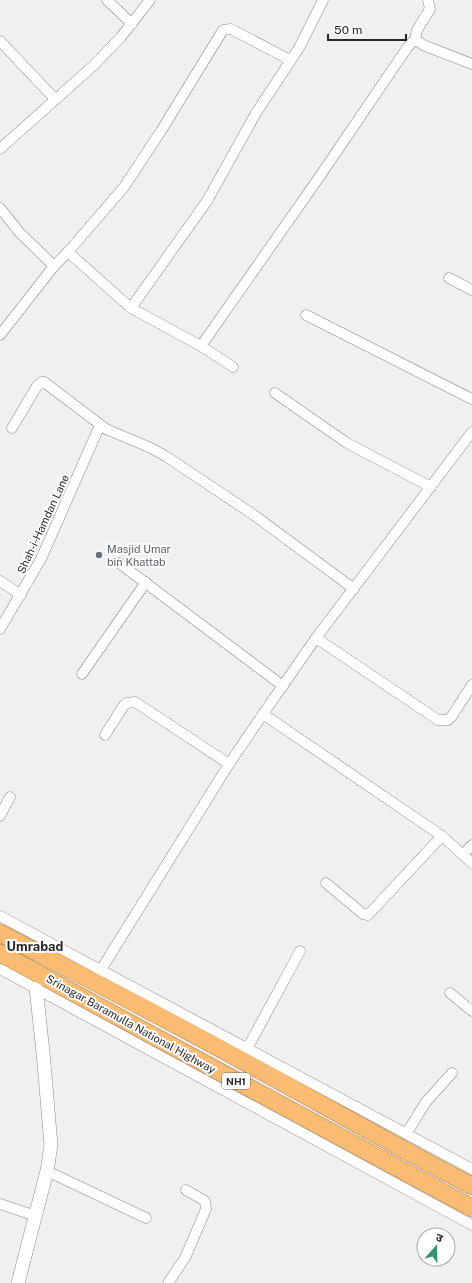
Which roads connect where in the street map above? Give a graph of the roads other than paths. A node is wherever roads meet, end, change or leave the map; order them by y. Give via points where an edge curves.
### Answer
1 (107, 0) edge
2 (150, 0) edge
3 (324, 0) edge
4 (428, 0) edge
5 (132, 24) junction
6 (415, 39) junction
7 (0, 41) edge
8 (290, 60) junction
9 (472, 64) edge
10 (55, 99) junction
11 (0, 149) edge
12 (0, 208) edge
13 (68, 252) junction
14 (54, 266) junction
15 (449, 278) dead end
16 (472, 290) edge
17 (131, 308) junction
18 (306, 315) dead end
19 (0, 335) edge
20 (201, 346) junction
21 (233, 367) dead end
22 (275, 393) dead end
23 (472, 400) edge
24 (100, 425) junction
25 (12, 428) dead end
26 (472, 432) edge
27 (431, 487) junction
28 (119, 563) dead end
29 (0, 581) edge
30 (146, 582) junction
31 (354, 589) junction
32 (21, 595) junction
33 (0, 629) edge
34 (316, 638) junction
35 (82, 674) dead end
36 (472, 685) edge
37 (283, 686) junction
38 (263, 714) junction
39 (105, 735) dead end
40 (229, 764) junction
41 (10, 797) dead end
42 (0, 816) edge
43 (442, 836) junction
44 (472, 845) edge
45 (463, 855) junction
46 (472, 863) edge
47 (326, 883) dead end
48 (0, 916) edge
49 (0, 933) edge
50 (300, 951) dead end
51 (0, 953) edge
52 (0, 970) edge
53 (97, 975) junction
54 (36, 988) junction
55 (450, 993) dead end
56 (472, 1011) edge
57 (247, 1049) junction
58 (452, 1073) dead end
59 (212, 1076) junction
60 (406, 1134) junction
61 (472, 1169) edge
62 (48, 1171) junction
63 (472, 1186) edge
64 (186, 1190) dead end
65 (0, 1204) edge
66 (472, 1208) edge
67 (36, 1216) junction
68 (146, 1218) dead end
69 (472, 1225) edge
70 (18, 1283) edge
71 (168, 1283) edge

1 - 5 street
2 - 5 street
3 - 8 street
4 - 6 street via 430,9 417,30
5 - 10 street via 94,65
6 - 9 street via 423,45
6 - 20 street
7 - 10 street
8 - 13 street via 231,29 223,30 124,186
8 - 17 street via 256,113 207,201
10 - 11 street
12 - 14 street via 20,233
13 - 14 street
13 - 17 street
14 - 19 street
15 - 16 street
17 - 20 street
18 - 23 street
20 - 21 street
22 - 27 street via 347,443
24 - 25 street via 49,384 42,382 37,386
24 - 31 street via 159,452 254,515
24 - 32 street, Shah-i-Hamdan Lane via 41,559
26 - 27 street
27 - 31 street
28 - 30 street
29 - 32 street
30 - 35 street
30 - 37 street
31 - 34 street
32 - 33 street, Shah-i-Hamdan Lane
34 - 36 street via 438,720 448,720 452,716
34 - 37 street
37 - 38 street
38 - 40 street
38 - 43 street
39 - 40 street via 124,705 136,702
40 - 53 street
41 - 42 street
43 - 45 street
43 - 47 street via 370,914 363,914
44 - 45 street
45 - 46 street
48 - 53 street
49 - 53 highway, NH1
50 - 57 street
51 - 59 highway, Srinagar Baramulla National Highway / NH1
52 - 54 street
53 - 57 street
53 - 63 highway, NH1 via 376,1136
54 - 59 street
54 - 62 street via 51,1145
55 - 56 street
57 - 60 street
58 - 60 street via 426,1102
59 - 66 highway, Srinagar Baramulla National Highway / NH1
59 - 69 street
60 - 61 street
62 - 67 street
62 - 68 street
64 - 71 street via 205,1201 206,1207 198,1232 185,1258
65 - 67 street
67 - 70 street

